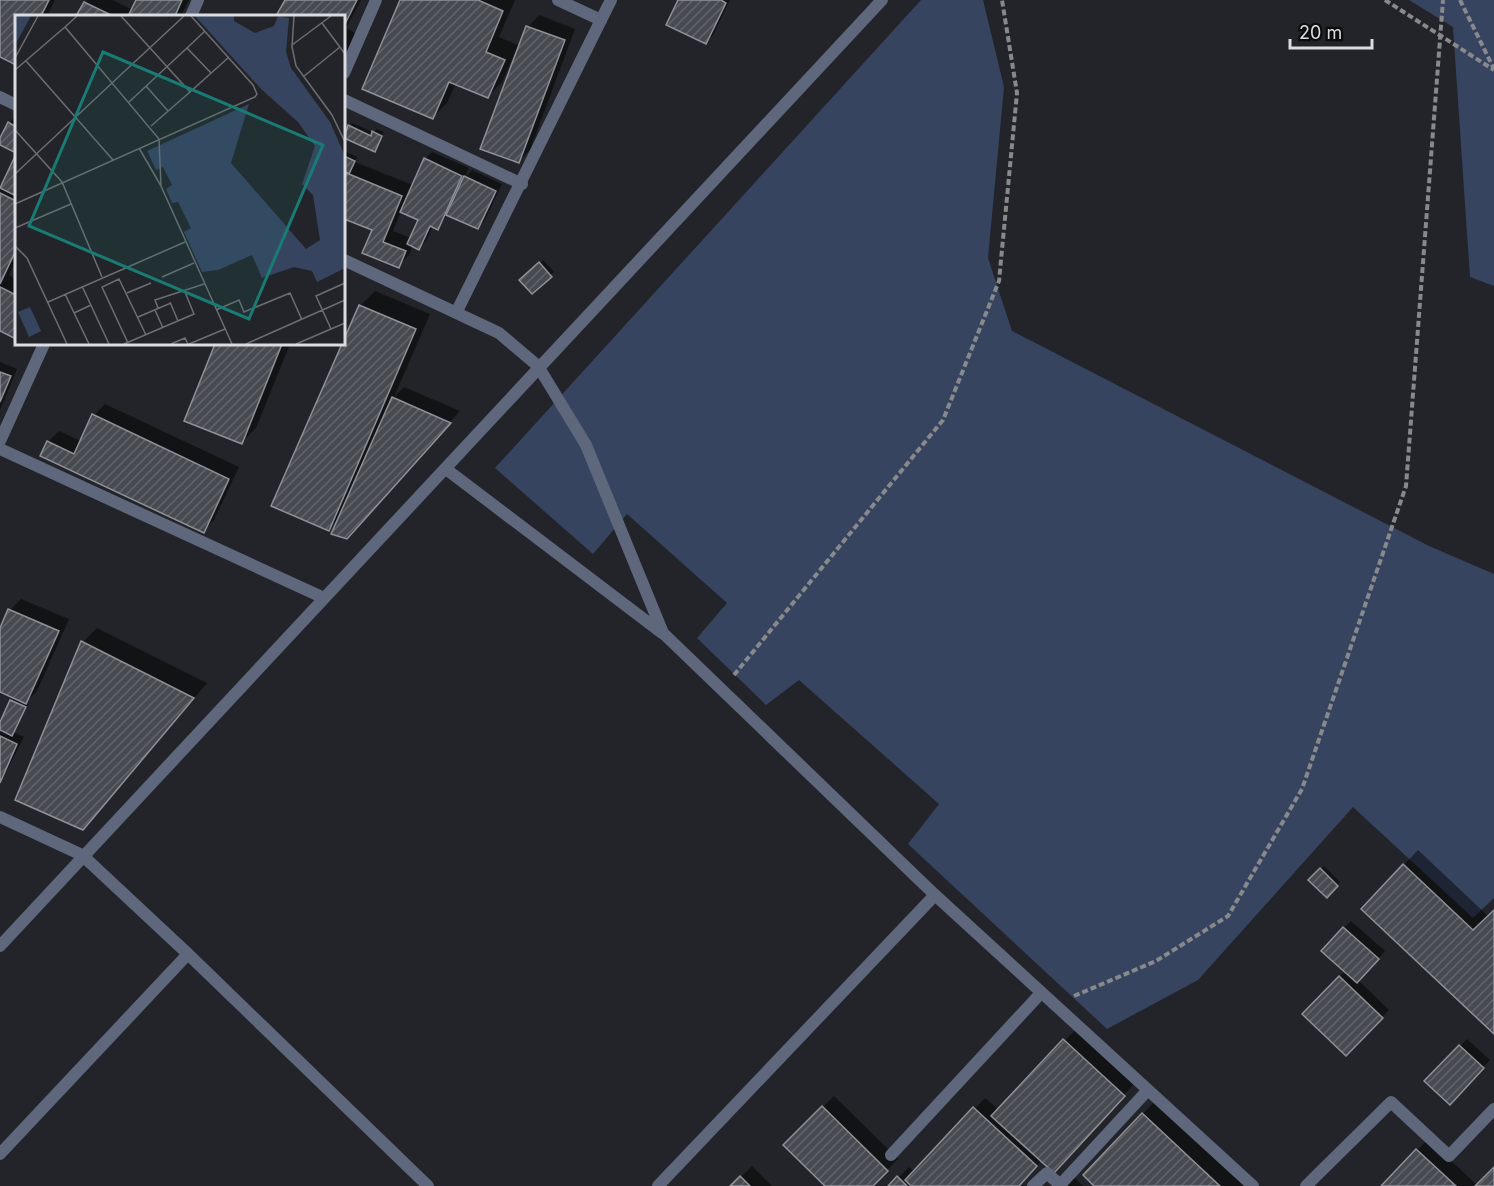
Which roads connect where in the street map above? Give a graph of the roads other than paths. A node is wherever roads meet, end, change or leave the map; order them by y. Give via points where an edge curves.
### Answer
1 (198, 0) edge
2 (376, 0) edge
3 (558, 0) edge
4 (611, 0) edge
5 (882, 0) edge
6 (191, 15) edge
7 (601, 20) junction
8 (345, 71) edge
9 (0, 97) edge
10 (345, 100) edge
11 (15, 104) edge
12 (522, 184) junction
13 (345, 260) edge
14 (457, 311) junction
15 (44, 345) edge
16 (538, 366) junction
17 (0, 441) edge
18 (0, 448) edge
19 (446, 468) junction
20 (324, 598) junction
21 (663, 633) junction
22 (0, 818) edge
23 (82, 855) junction
24 (935, 895) junction
25 (0, 946) edge
26 (189, 954) junction
27 (1041, 993) junction
28 (1147, 1091) junction
29 (1494, 1109) edge
30 (0, 1154) edge
31 (891, 1155) dead end
32 (428, 1186) edge
33 (658, 1186) edge
34 (1034, 1186) edge
35 (1060, 1186) edge
36 (1253, 1186) edge
37 (1306, 1186) edge

1 - 6 street
2 - 8 street
3 - 7 street
4 - 7 street
5 - 16 street
7 - 12 street
9 - 11 street
10 - 12 street
12 - 14 street
13 - 14 street
14 - 16 street via 499,333
15 - 17 street
16 - 19 street
16 - 21 street via 586,445
18 - 20 street
19 - 20 street
19 - 21 street
20 - 23 street
21 - 24 street
22 - 23 street
23 - 25 street
23 - 26 street
24 - 27 street
24 - 33 street
26 - 30 street
26 - 32 street
27 - 28 street
27 - 31 street
28 - 35 street
28 - 36 street
29 - 37 street via 1449,1155 1391,1102
34 - 35 street via 1047,1173

